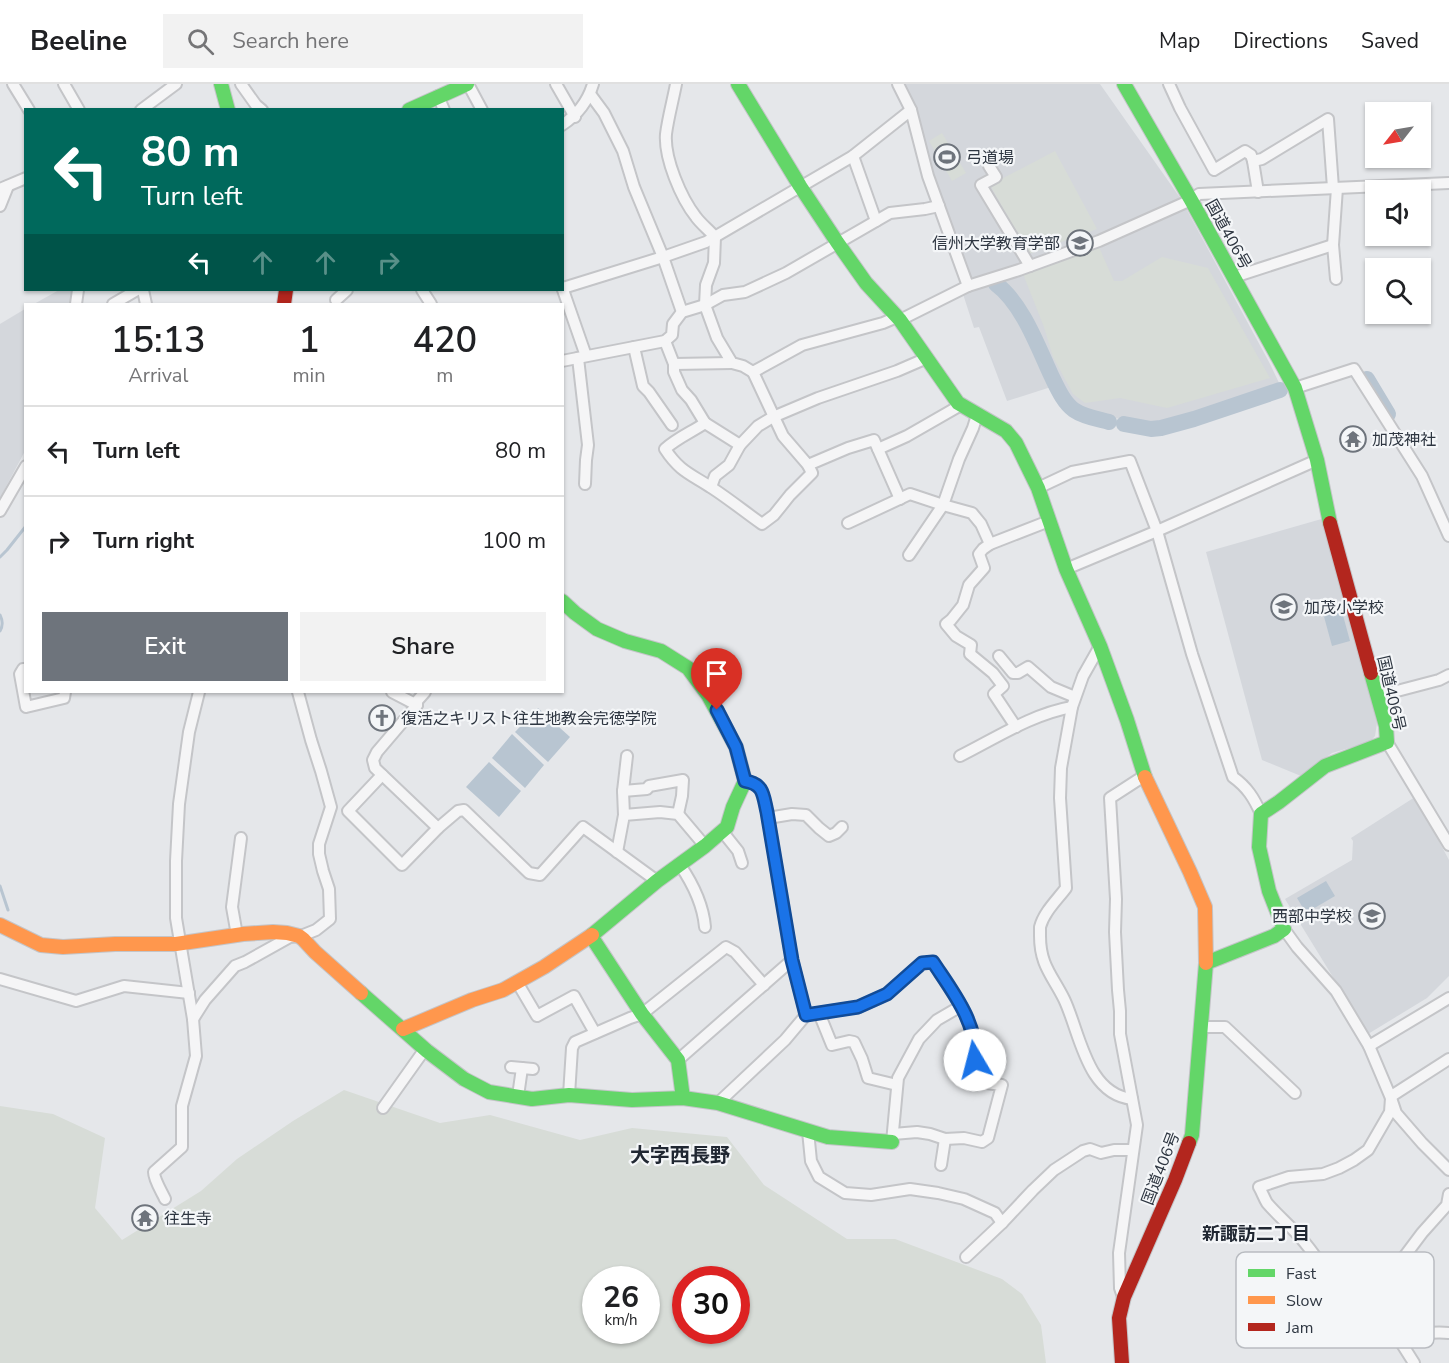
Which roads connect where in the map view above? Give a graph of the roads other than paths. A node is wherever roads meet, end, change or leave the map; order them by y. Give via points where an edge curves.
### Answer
1 (13, 84) edge
2 (64, 84) edge
3 (176, 84) edge
4 (221, 84) edge
5 (241, 84) edge
6 (468, 84) edge
7 (556, 84) edge
8 (676, 84) edge
9 (738, 84) edge
10 (898, 84) edge
11 (1124, 84) edge
12 (1169, 84) edge
13 (592, 89) edge
14 (438, 96) junction
15 (28, 108) edge
16 (78, 108) edge
17 (144, 108) edge
18 (227, 108) edge
19 (260, 108) edge
20 (413, 108) edge
21 (443, 108) edge
22 (481, 108) edge
23 (911, 110) junction
24 (575, 117) junction
25 (564, 124) edge
26 (853, 156) junction
27 (1252, 161) junction
28 (989, 166) dead end
29 (24, 179) edge
30 (1449, 183) edge
31 (800, 186) junction
32 (4, 187) edge
33 (1335, 188) junction
34 (1258, 192) junction
35 (1191, 200) junction
36 (0, 206) edge
37 (939, 206) junction
38 (876, 221) junction
39 (715, 237) junction
40 (837, 242) junction
41 (1333, 244) junction
42 (663, 257) junction
43 (1030, 266) junction
44 (1234, 277) junction
45 (1336, 279) dead end
46 (968, 286) junction
47 (564, 288) edge
48 (135, 291) edge
49 (346, 291) edge
50 (564, 291) edge
51 (336, 300) dead end
52 (115, 303) edge
53 (705, 305) junction
54 (682, 312) junction
55 (898, 319) junction
56 (665, 341) junction
57 (634, 347) junction
58 (582, 357) junction
59 (927, 358) junction
60 (564, 361) edge
61 (732, 363) junction
62 (674, 364) junction
63 (753, 372) junction
64 (1295, 387) junction
65 (961, 405) junction
66 (977, 415) junction
67 (774, 417) junction
68 (705, 423) junction
69 (672, 424) dead end
70 (740, 445) junction
71 (878, 449) junction
72 (1317, 460) junction
73 (808, 465) junction
74 (24, 469) edge
75 (585, 484) dead end
76 (711, 487) junction
77 (1038, 489) junction
78 (900, 499) junction
79 (943, 505) junction
80 (0, 511) edge
81 (1049, 521) junction
82 (848, 522) dead end
83 (1158, 531) junction
84 (1449, 536) edge
85 (990, 544) junction
86 (909, 555) dead end
87 (1066, 569) junction
88 (564, 603) edge
89 (1100, 646) junction
90 (999, 656) dead end
91 (24, 669) edge
92 (1449, 675) edge
93 (65, 693) edge
94 (199, 693) edge
95 (298, 693) edge
96 (394, 693) edge
97 (424, 693) edge
98 (1378, 696) junction
99 (1074, 702) junction
100 (417, 705) junction
101 (1016, 727) junction
102 (1387, 742) junction
103 (627, 756) dead end
104 (960, 756) dead end
105 (382, 775) junction
106 (1144, 776) junction
107 (745, 781) junction
108 (623, 791) junction
109 (678, 813) junction
110 (1261, 814) junction
111 (624, 815) junction
112 (768, 818) junction
113 (842, 827) dead end
114 (438, 828) junction
115 (722, 831) junction
116 (241, 838) dead end
117 (1449, 845) edge
118 (705, 846) junction
119 (617, 852) junction
120 (742, 863) dead end
121 (680, 866) junction
122 (657, 881) junction
123 (0, 925) edge
124 (705, 927) dead end
125 (1284, 929) junction
126 (237, 935) junction
127 (302, 936) junction
128 (591, 936) junction
129 (181, 944) junction
130 (792, 960) junction
131 (1206, 963) junction
132 (0, 979) edge
133 (517, 982) junction
134 (764, 985) junction
135 (189, 993) junction
136 (1449, 998) edge
137 (962, 1006) junction
138 (819, 1013) junction
139 (642, 1014) junction
140 (806, 1015) junction
141 (193, 1019) junction
142 (1200, 1027) junction
143 (403, 1029) junction
144 (595, 1033) junction
145 (1370, 1046) junction
146 (425, 1049) junction
147 (1449, 1059) edge
148 (678, 1060) junction
149 (522, 1068) dead end
150 (897, 1085) junction
151 (1295, 1093) dead end
152 (569, 1095) junction
153 (518, 1096) junction
154 (683, 1098) junction
155 (1391, 1098) junction
156 (1132, 1099) junction
157 (718, 1103) junction
158 (383, 1108) dead end
159 (808, 1131) junction
160 (892, 1138) junction
161 (945, 1139) junction
162 (1133, 1150) junction
163 (941, 1165) dead end
164 (1449, 1170) edge
165 (1449, 1194) edge
166 (165, 1199) dead end
167 (1002, 1223) junction
168 (1312, 1252) edge
169 (1408, 1252) edge
170 (966, 1257) dead end
171 (1124, 1297) junction
172 (1434, 1332) edge
173 (1449, 1333) edge
174 (1404, 1348) edge
175 (1122, 1363) edge
176 (1414, 1363) edge

1 - 15 street
2 - 16 street
3 - 17 street
4 - 18 main road
5 - 19 street
6 - 14 main road
6 - 22 street
7 - 24 street
8 - 39 street via 666,135 668,153 686,201
9 - 31 main road, 国道406号
10 - 23 street
11 - 35 main road, 国道406号
12 - 27 street via 1214,170 1245,151
13 - 24 street
13 - 42 street via 622,151
14 - 20 main road
14 - 21 street
23 - 26 street
23 - 37 street
24 - 25 street
26 - 31 street
26 - 38 street
27 - 33 street via 1262,159 1328,119
27 - 34 street
28 - 43 street via 996,177 981,185
29 - 32 street
30 - 33 street
31 - 39 street
31 - 40 main road, 国道406号
32 - 36 street
33 - 34 street
33 - 41 street
34 - 35 street via 1199,194
35 - 43 street via 1099,242
35 - 44 main road, 国道406号
37 - 38 street via 890,213
37 - 46 street
38 - 40 street
39 - 42 street
39 - 53 street
40 - 53 street via 786,273
40 - 55 main road, 国道406号
41 - 44 street
41 - 45 street
42 - 47 street
42 - 54 street
43 - 46 street
44 - 64 main road, 国道406号
46 - 55 street
48 - 52 street
49 - 51 street
50 - 58 street
53 - 54 street
53 - 61 street via 717,338
54 - 56 street via 672,335
55 - 59 main road, 国道406号
55 - 63 street via 802,345
56 - 57 street
56 - 62 street
57 - 58 street
57 - 69 street via 643,386
58 - 60 street
58 - 75 street via 588,445
59 - 65 main road, 国道406号
59 - 67 street
61 - 62 street
61 - 63 street
62 - 68 street via 682,390
63 - 67 street
64 - 72 main road, 国道406号
64 - 84 street via 1354,369 1422,476
65 - 66 main road, 国道406号
65 - 71 street
66 - 77 main road, 国道406号 via 1006,431 1016,443
66 - 79 street
67 - 70 street via 758,426
67 - 73 street via 783,436
68 - 70 street
68 - 76 street via 665,449 684,472
70 - 76 street
71 - 73 street via 874,440
71 - 78 street
72 - 83 street
72 - 98 main road, 国道406号 via 1330,524
73 - 76 street via 812,473 762,524
74 - 80 street
77 - 81 main road, 国道406号
77 - 83 street via 1072,472 1130,461
78 - 79 street via 910,494
78 - 82 street
79 - 85 street via 972,513
79 - 86 street
81 - 85 street
81 - 87 main road, 国道406号
83 - 87 street
83 - 110 street via 1199,676 1233,777 1244,785
85 - 101 street via 978,554 984,568 969,585 963,605 946,624 971,645 970,654 1003,686 994,694
87 - 89 main road, 国道406号
88 - 107 main road via 597,629 661,651 688,668 708,695 736,747
89 - 99 street
89 - 106 main road, 国道406号
90 - 99 street via 1013,673 1028,667
91 - 93 street via 20,674 26,706 64,698
92 - 98 street
94 - 129 street via 178,804 176,918
95 - 127 street via 331,807 319,844 329,889 330,919
96 - 100 street
97 - 100 street
98 - 102 main road, 国道406号
99 - 101 street
99 - 156 street via 1061,768 1066,888 1040,927 1040,946 1083,1052 1099,1080 1121,1098
100 - 105 street via 373,760
101 - 104 street
102 - 110 main road, 国道406号 via 1325,766
102 - 117 street
103 - 108 street
105 - 114 street
105 - 114 street via 348,811 402,865
106 - 131 main road, 国道406号 via 1205,907
106 - 156 street via 1110,798 1120,1034
107 - 112 street via 761,789
107 - 115 main road
108 - 109 street via 683,780
108 - 111 street
109 - 111 street
109 - 118 street
110 - 125 main road via 1259,847 1269,891
111 - 119 street
112 - 113 street via 806,815 829,836
112 - 130 street
114 - 119 street via 464,810 529,873 540,875 583,828
115 - 118 main road
115 - 120 street
116 - 126 street via 232,907
118 - 121 main road
119 - 122 street
121 - 122 main road
121 - 124 street via 704,913
122 - 128 main road
123 - 129 main road via 45,945 59,947
125 - 131 main road
125 - 145 street via 1336,991
126 - 127 main road via 282,932
126 - 129 main road
127 - 141 street via 290,937 235,966
127 - 143 main road
128 - 133 main road
128 - 139 main road
129 - 135 street
130 - 134 street
130 - 140 street
131 - 142 main road, 国道406号
132 - 135 street via 76,1001 124,986
133 - 143 main road
133 - 144 street via 537,1016 574,996
134 - 139 street via 726,947
134 - 148 street
135 - 141 street
136 - 145 street
137 - 138 street via 933,962 922,963 877,999 858,1007
137 - 150 street via 937,1020 918,1039
137 - 161 street via 975,1043 976,1078 1002,1085 988,1138 982,1142
138 - 140 street
138 - 150 street via 832,1045 854,1042 868,1078
139 - 144 street
139 - 148 main road
140 - 157 street
141 - 166 street via 196,1056 182,1106 182,1147 154,1172
142 - 151 street via 1225,1027
142 - 171 main road, 国道406号 via 1192,1135
143 - 146 main road
144 - 152 street via 574,1042
145 - 155 street
146 - 153 main road via 464,1080 489,1092
146 - 158 street
147 - 155 street
148 - 154 main road
149 - 153 street
150 - 160 street
152 - 153 main road via 532,1099
152 - 154 main road via 632,1100
154 - 157 main road
155 - 164 street via 1396,1113
155 - 168 street via 1390,1112 1368,1150 1354,1160 1323,1174 1289,1177 1259,1186 1266,1202
156 - 162 street via 1137,1125
157 - 159 main road
159 - 160 main road via 828,1137
159 - 167 street via 811,1161 819,1177 845,1193 872,1195 910,1189 938,1193 964,1199 994,1214
160 - 161 street via 917,1132
161 - 163 street
162 - 167 street via 1083,1151 1054,1170
162 - 171 street via 1119,1253
165 - 169 street via 1447,1205
167 - 170 street
171 - 175 main road, 国道406号 via 1119,1318
172 - 173 street
174 - 176 street

